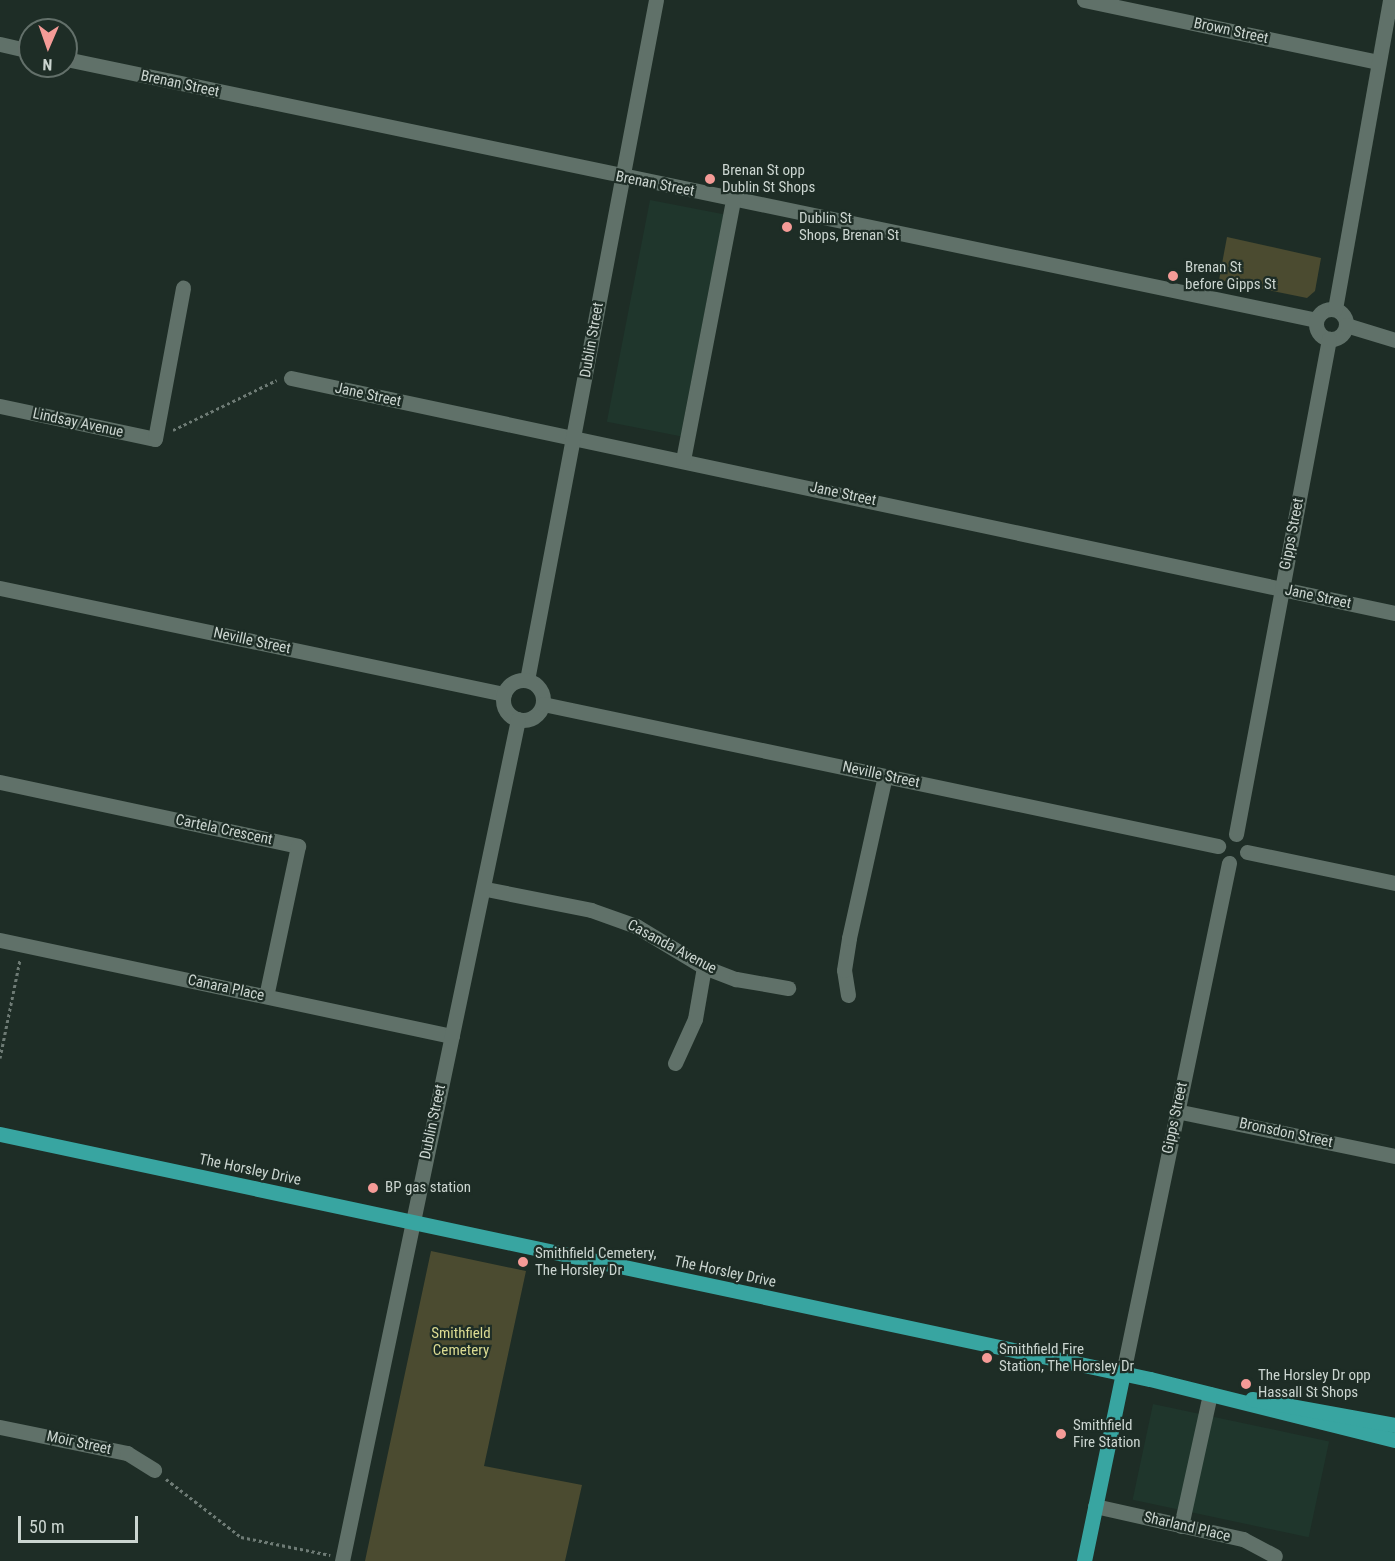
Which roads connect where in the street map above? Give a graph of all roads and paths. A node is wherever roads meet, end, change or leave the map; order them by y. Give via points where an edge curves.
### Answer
1 (656, 0) edge
2 (1084, 0) edge
3 (1390, 0) edge
4 (0, 44) edge
5 (18, 48) edge
6 (78, 62) edge
7 (1378, 62) junction
8 (621, 178) junction
9 (733, 200) junction
10 (183, 288) dead end
11 (1335, 309) junction
12 (1316, 320) junction
13 (1346, 325) junction
14 (1329, 339) junction
15 (1395, 340) edge
16 (291, 378) joint
17 (0, 406) edge
18 (155, 439) junction
19 (573, 439) junction
20 (683, 460) junction
21 (0, 588) edge
22 (1282, 589) junction
23 (1395, 613) edge
24 (527, 680) junction
25 (504, 694) junction
26 (543, 704) junction
27 (518, 719) junction
28 (885, 776) junction
29 (0, 783) edge
30 (1236, 834) junction
31 (1218, 846) junction
32 (1247, 852) junction
33 (1229, 863) junction
34 (1395, 883) edge
35 (486, 889) junction
36 (0, 940) edge
37 (23, 945) junction
38 (704, 967) junction
39 (788, 988) dead end
40 (848, 995) dead end
41 (266, 996) junction
42 (452, 1036) junction
43 (0, 1058) edge
44 (675, 1063) dead end
45 (1176, 1110) junction
46 (0, 1134) edge
47 (1395, 1156) edge
48 (412, 1224) junction
49 (1123, 1373) junction
50 (1210, 1394) junction
51 (1231, 1398) junction
52 (1395, 1425) edge
53 (0, 1427) edge
54 (1395, 1440) edge
55 (154, 1470) joint
56 (1095, 1506) junction
57 (1180, 1526) junction
58 (1275, 1556) dead end
59 (343, 1559) edge
60 (1084, 1561) edge

1 - 8 street, Dublin Street
2 - 7 street, Brown Street
3 - 7 street
4 - 5 street
6 - 8 street, Brenan Street
7 - 11 street
8 - 9 street, Brenan Street
8 - 19 street, Dublin Street
9 - 12 street, Brenan Street
9 - 20 street
10 - 18 street
11 - 12 street via 1323,310
11 - 13 street
12 - 14 street via 1317,332
13 - 14 street via 1341,336
13 - 15 street
14 - 22 street, Gipps Street
16 - 18 path via 266,382
16 - 19 street, Jane Street
17 - 18 street, Lindsay Avenue
19 - 20 street, Jane Street
19 - 24 street, Dublin Street
20 - 22 street, Jane Street
21 - 25 street, Neville Street
22 - 23 street, Jane Street
22 - 30 street, Gipps Street
24 - 25 street via 510,684
24 - 26 street via 543,694
25 - 27 street via 505,708
26 - 27 street via 536,716
26 - 28 street, Neville Street
27 - 35 street, Dublin Street
28 - 31 street, Neville Street
28 - 40 street via 849,938 844,970
29 - 41 street, Cartela Crescent via 298,846
30 - 31 street via 1224,837
30 - 32 street via 1245,841
31 - 33 street
32 - 33 street via 1240,861
32 - 34 street
33 - 45 street, Gipps Street
35 - 38 street, Casanda Avenue via 591,910 636,926
35 - 42 street, Dublin Street
36 - 37 street, Canara Place
37 - 41 street, Canara Place
37 - 43 path
38 - 39 street, Casanda Avenue via 736,979
38 - 44 street via 694,1019
41 - 42 street, Canara Place
42 - 48 street, Dublin Street
45 - 47 street, Bronsdon Street
45 - 49 street, Gipps Street
46 - 48 main road, The Horsley Drive
48 - 49 main road, The Horsley Drive
48 - 59 street, Dublin Street
49 - 50 main road, The Horsley Drive
49 - 56 main road
50 - 51 main road, The Horsley Drive
50 - 57 street
51 - 52 main road, The Horsley Drive via 1290,1402
51 - 54 main road, The Horsley Drive via 1291,1419
53 - 55 street, Moir Street via 127,1453
55 - 59 path via 241,1537
56 - 57 street, Sharland Place
56 - 60 main road
57 - 58 street, Sharland Place via 1243,1539

